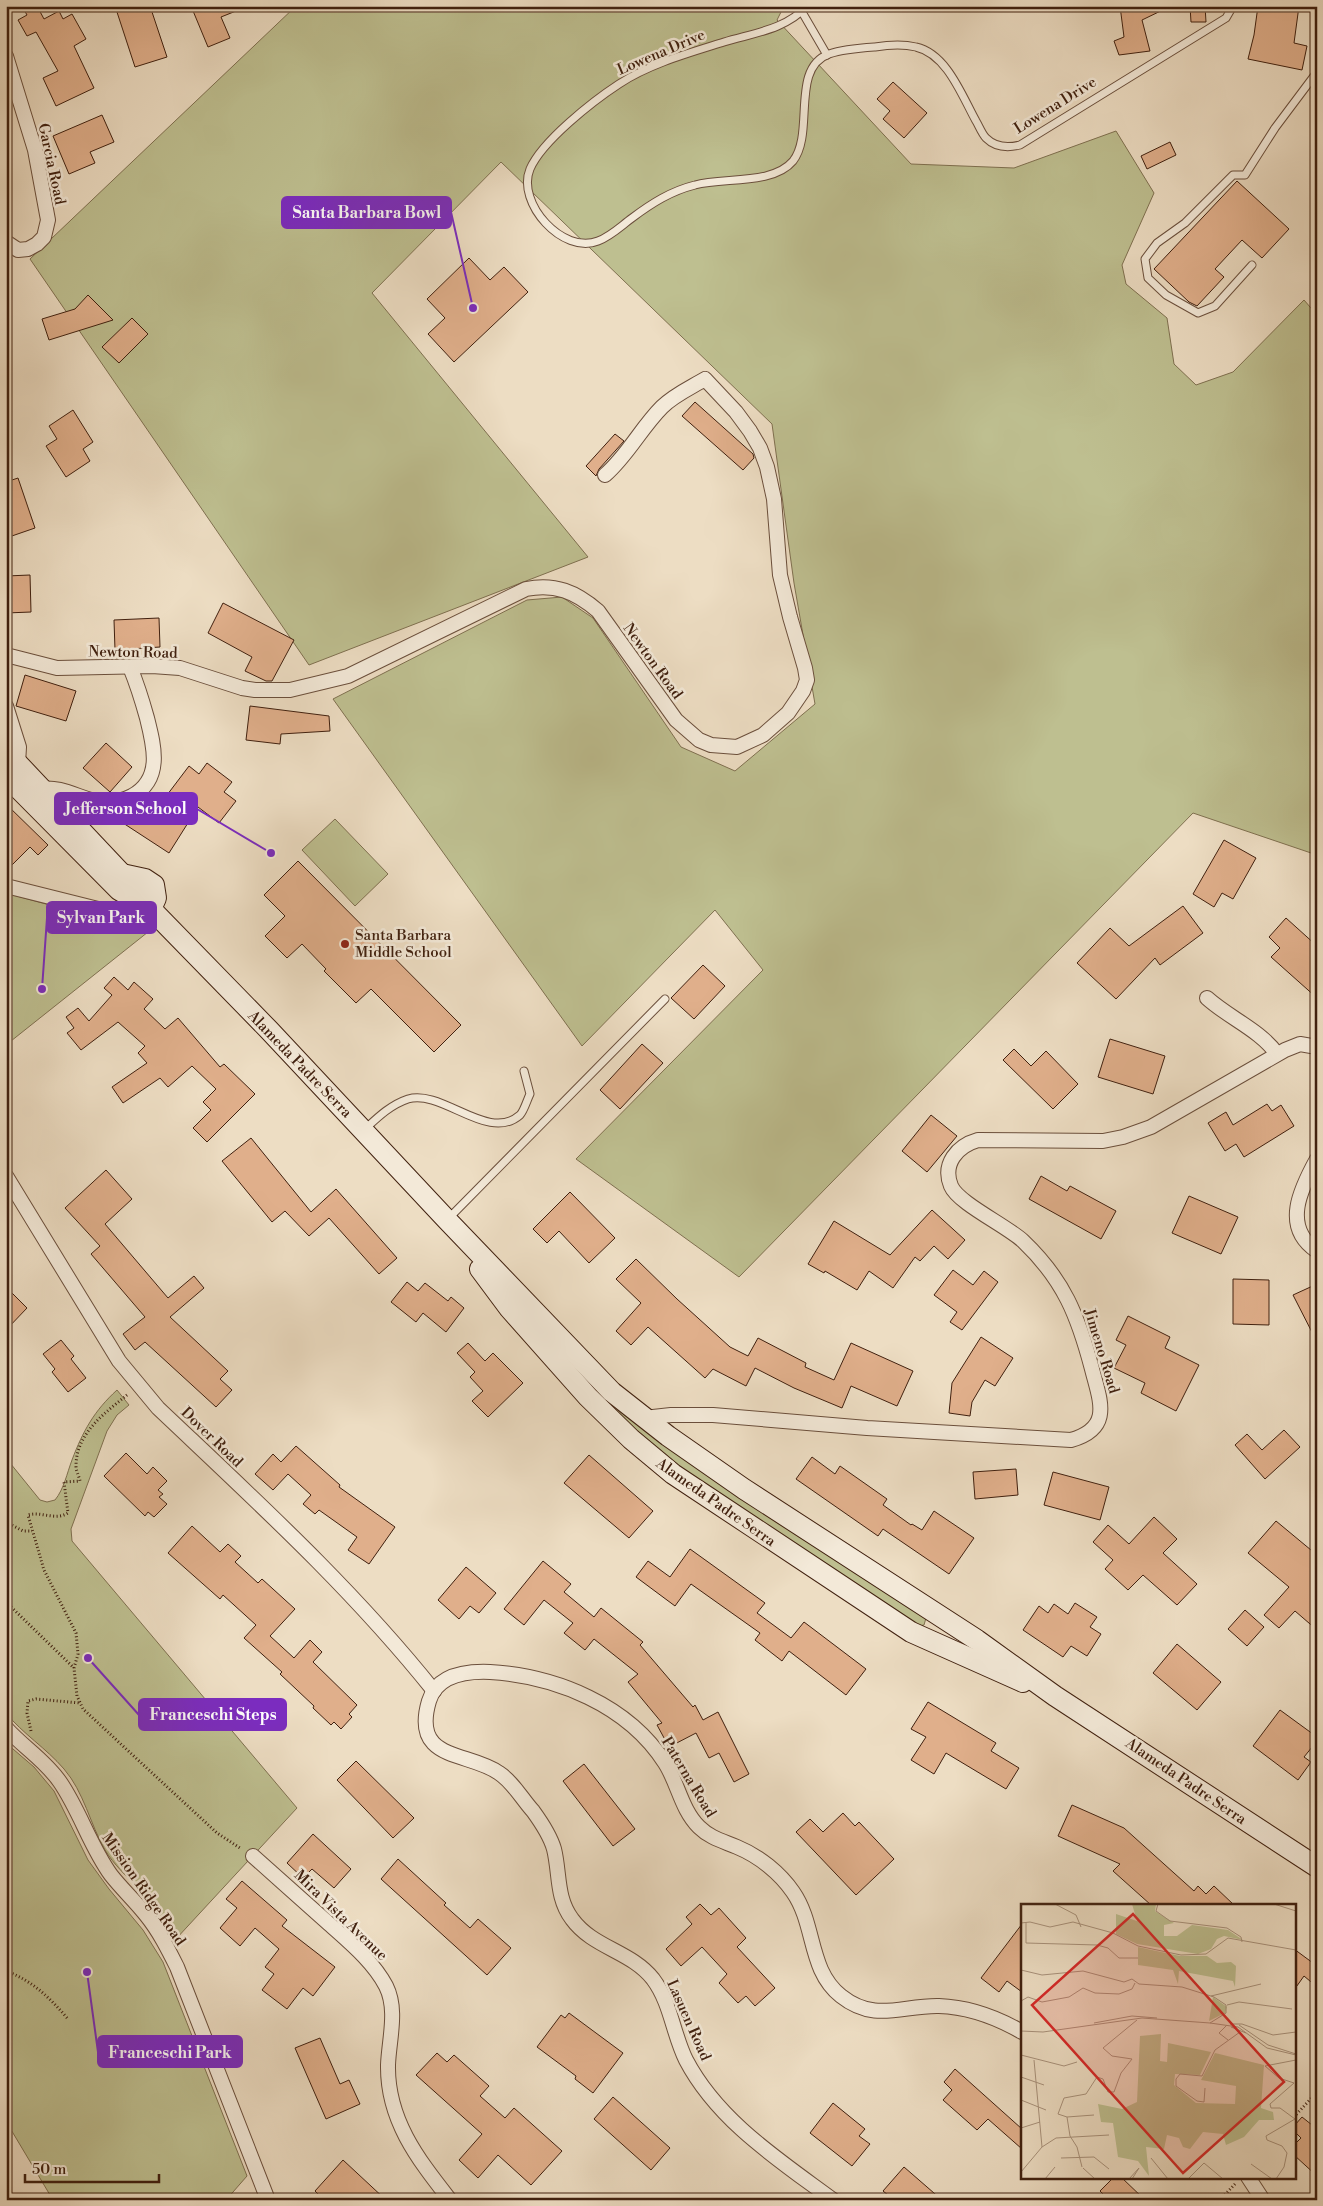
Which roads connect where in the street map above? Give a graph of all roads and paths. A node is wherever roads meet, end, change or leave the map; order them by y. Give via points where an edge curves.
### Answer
1 (1233, 6) edge
2 (805, 9) edge
3 (827, 54) junction
4 (6, 56) edge
5 (1317, 72) edge
6 (6, 242) edge
7 (1252, 265) dead end
8 (605, 475) dead end
9 (6, 655) edge
10 (130, 667) junction
11 (6, 706) edge
12 (10, 764) edge
13 (40, 789) junction
14 (6, 886) edge
15 (151, 909) junction
16 (1207, 998) dead end
17 (665, 999) dead end
18 (1317, 1047) edge
19 (1277, 1054) junction
20 (524, 1070) dead end
21 (364, 1131) junction
22 (1317, 1159) edge
23 (6, 1176) edge
24 (447, 1220) junction
25 (1317, 1251) edge
26 (137, 1385) junction
27 (644, 1418) junction
28 (6, 1522) edge
29 (32, 1531) junction
30 (6, 1602) edge
31 (74, 1668) junction
32 (434, 1691) junction
33 (1055, 1696) junction
34 (80, 1703) junction
35 (6, 1728) edge
36 (35, 1737) dead end
37 (253, 1856) joint
38 (1317, 1867) edge
39 (6, 1971) edge
40 (68, 2019) dead end
41 (1021, 2032) edge
42 (1317, 2092) edge
43 (1296, 2115) edge
44 (1240, 2178) edge
45 (1249, 2178) edge
46 (268, 2200) edge
47 (450, 2200) edge
48 (833, 2200) edge
49 (1220, 2200) edge
50 (1263, 2200) edge

1 - 3 lane, Lowena Drive via 1226,18 1011,147 1001,147 985,137 949,72 926,51 916,46 887,45
2 - 3 lane, Lowena Drive
2 - 3 lane, Lowena Drive via 787,23 682,56 620,83 583,110 536,160 528,181 531,202 561,238 592,243 610,235 672,192 716,180 770,176 778,172 793,161 801,145 809,76 813,67
4 - 6 street, Garcia Road via 35,150 48,220 44,237 28,249 18,250
5 - 7 lane via 1245,175 1233,175 1184,223 1157,243 1145,259 1148,278 1166,295 1198,313 1215,306
8 - 10 street, Newton Road via 620,462 664,405 705,380 750,431 772,482 780,575 807,680 796,702 763,735 737,747 711,745 698,740 676,720 598,611 585,600 555,587 526,589 348,676 290,690 242,688 180,668
9 - 10 street, Newton Road via 57,668
10 - 13 street via 153,742 154,766 147,784 134,795 113,803 97,802 56,788
11 - 12 street via 19,748
12 - 13 street, Alameda Padre Serra
12 - 15 street, Alameda Padre Serra via 119,890
13 - 15 street, Alameda Padre Serra
14 - 15 street via 102,910
15 - 21 street, Alameda Padre Serra
16 - 19 street via 1269,1043
17 - 24 lane
18 - 19 street, Jimeno Road via 1300,1044
19 - 27 street, Jimeno Road via 1151,1127 1123,1137 1103,1141 978,1140 968,1143 952,1157 951,1187 965,1201 1007,1227 1039,1257 1076,1315 1102,1401 1099,1419 1087,1433 1070,1440 713,1415
20 - 21 lane via 530,1094 520,1114 502,1123 485,1122 430,1098 408,1099 390,1108
21 - 24 street, Alameda Padre Serra
22 - 25 street via 1300,1192 1296,1208 1302,1235
23 - 26 street, Dover Road
24 - 27 street, Alameda Padre Serra via 595,1375
24 - 33 street, Alameda Padre Serra via 509,1308 543,1348 600,1409 669,1471 911,1632
26 - 29 path via 99,1418 83,1439 76,1466 80,1481 64,1482 68,1513 58,1517 29,1514
26 - 32 street, Dover Road via 325,1567 369,1613
27 - 33 street, Alameda Padre Serra
28 - 29 path via 23,1531
29 - 31 path via 44,1570 76,1633 78,1654
30 - 31 path
31 - 34 path
32 - 41 street, Paterna Road via 447,1679 468,1672 490,1672 566,1688 600,1704 628,1721 654,1748 698,1826 715,1840 759,1859 785,1882 803,1910 821,1973 844,1998 864,2009 876,2011 899,2011 918,2006 964,2009 986,2015
32 - 48 street, Lasuen Road via 426,1721 431,1740 454,1757 498,1772 540,1821 554,1851 561,1896 570,1918 593,1940 623,1954 653,1980 664,1997 688,2062 703,2087 733,2120 778,2161
33 - 38 street, Alameda Padre Serra
34 - 36 path via 28,1701 28,1722
34 - 37 path via 217,1833
35 - 46 street, Mission Ridge Road via 59,1780 94,1849 166,1943
37 - 47 street, Mira Vista Avenue via 352,1945 386,1986 392,2008 388,2066 391,2102 409,2146
39 - 40 path via 32,1983
42 - 43 path
44 - 49 path
45 - 50 street

